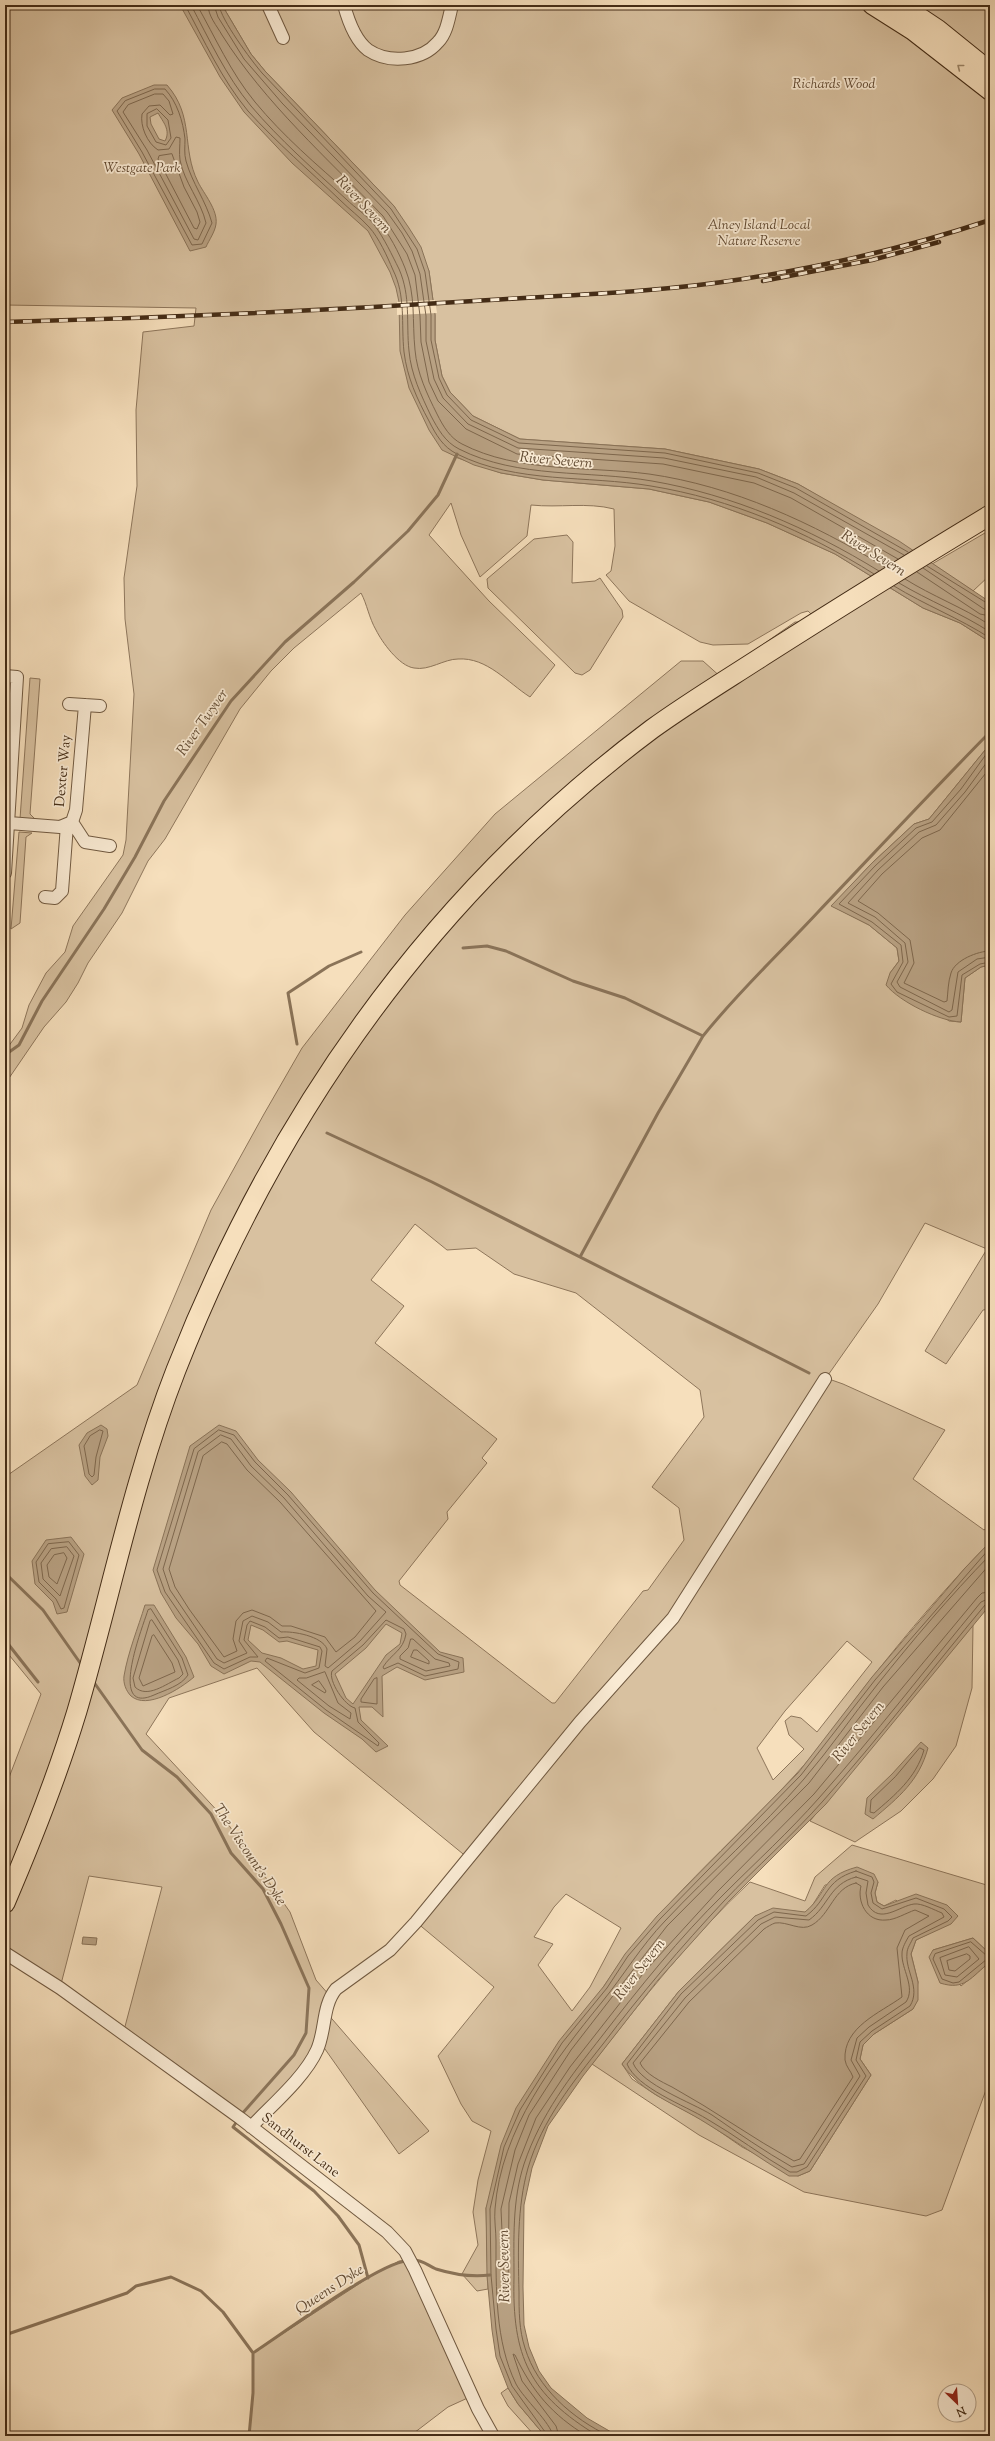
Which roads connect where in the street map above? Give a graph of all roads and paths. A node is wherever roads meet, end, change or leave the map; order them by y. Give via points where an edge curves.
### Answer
1 (268, 5) edge
2 (344, 5) edge
3 (452, 5) edge
4 (872, 5) edge
5 (902, 5) edge
6 (919, 25) junction
7 (282, 38) dead end
8 (990, 72) edge
9 (990, 91) edge
10 (990, 515) edge
11 (5, 676) edge
12 (69, 704) dead end
13 (85, 705) junction
14 (100, 706) dead end
15 (9, 823) junction
16 (69, 824) junction
17 (110, 846) dead end
18 (5, 873) edge
19 (45, 897) dead end
20 (825, 1379) dead end
21 (5, 1902) edge
22 (5, 1953) edge
23 (251, 2127) junction
24 (493, 2436) edge

1 - 7 street
2 - 3 street via 355,34 368,50 385,58 406,59 423,53 439,42
4 - 6 main road
5 - 6 main road
6 - 8 main road
9 -> 6 main road
10 - 21 highway via 862,592 700,696 653,728 594,776 540,823 447,916 352,1035 304,1109 261,1183 226,1253 176,1371 144,1465 77,1710 50,1792
11 - 15 street via 17,677
12 - 13 street
13 - 14 street
13 - 16 street, Dexter Way via 76,810
15 - 16 street, Dexter Way via 60,827
15 - 18 street
16 - 17 street via 85,842
16 - 19 street via 62,891 56,898
20 - 23 street via 673,1618 580,1722 416,1922 390,1950 330,1996 317,2050 305,2069
22 - 23 street, Sandhurst Lane via 60,1988
23 - 24 street, Sandhurst Lane via 387,2232 405,2251

